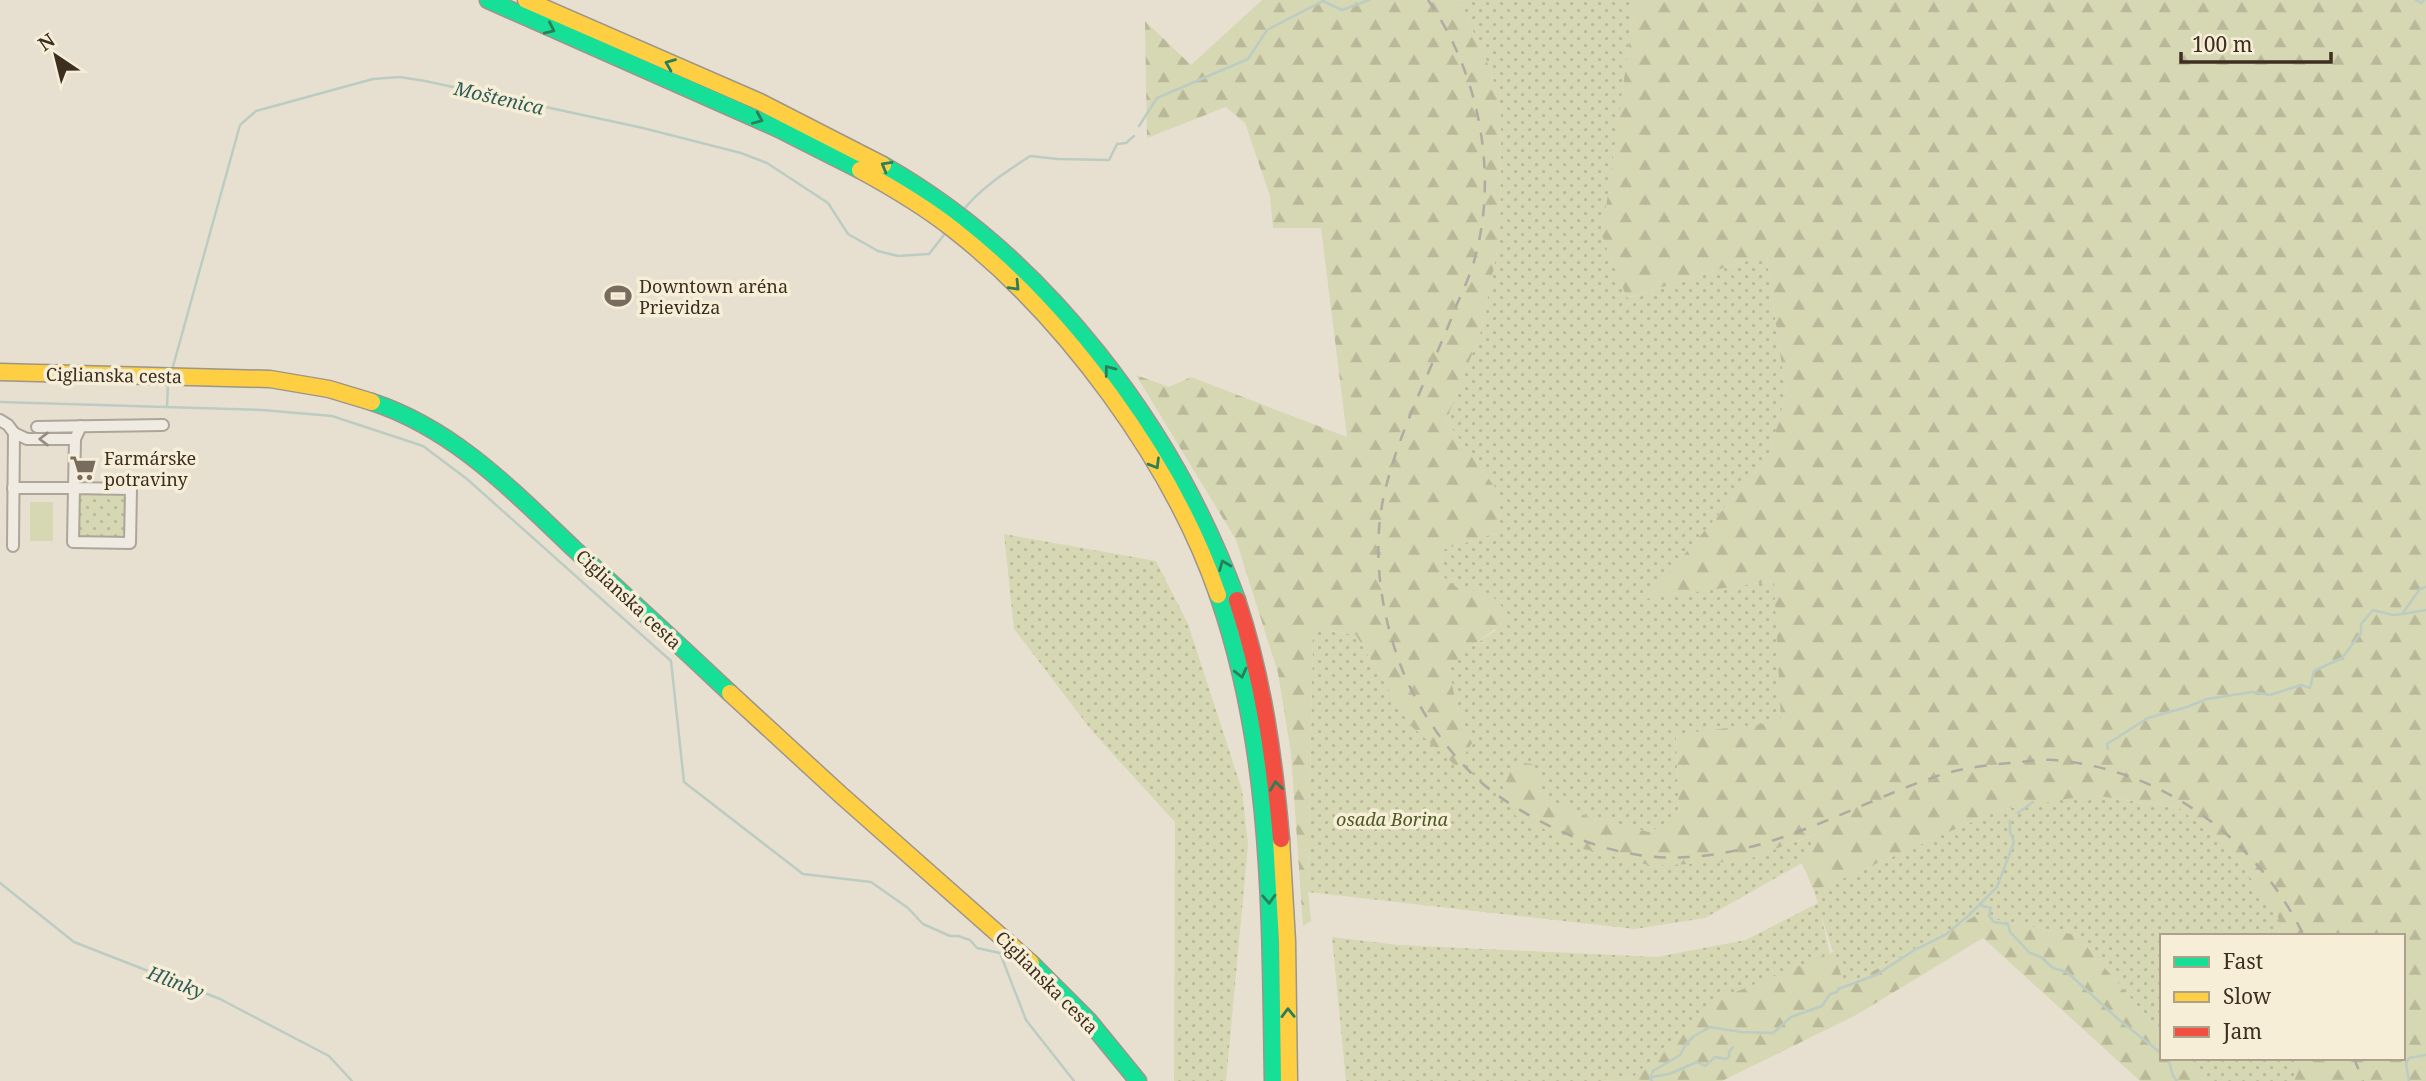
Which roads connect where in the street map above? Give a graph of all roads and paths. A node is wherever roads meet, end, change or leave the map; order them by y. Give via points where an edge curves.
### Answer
1 (488, 0) edge
2 (526, 0) edge
3 (939, 209) junction
4 (0, 372) edge
5 (0, 421) edge
6 (163, 425) dead end
7 (81, 426) junction
8 (37, 427) dead end
9 (14, 433) junction
10 (75, 439) junction
11 (13, 488) junction
12 (74, 488) junction
13 (13, 547) dead end
14 (1138, 1081) edge
15 (1273, 1081) edge
16 (1289, 1081) edge

1 -> 3 main road via 775,126
3 -> 2 main road via 849,145
3 -> 15 main road via 1047,319 1114,402 1179,505 1215,586 1244,684 1262,800
16 -> 3 main road via 1278,796 1258,673 1232,586 1192,496 1153,428 1100,357 1022,269 973,224
4 - 14 main road, Ciglianska cesta via 270,379 344,392 424,422 462,447 841,796 1038,968
5 - 9 street
6 - 7 street
7 - 8 street
7 - 10 street
10 -> 9 street via 27,439
9 - 11 street
10 - 12 street
11 - 12 street
11 - 13 street
12 - 12 street via 131,489 130,543 73,542

